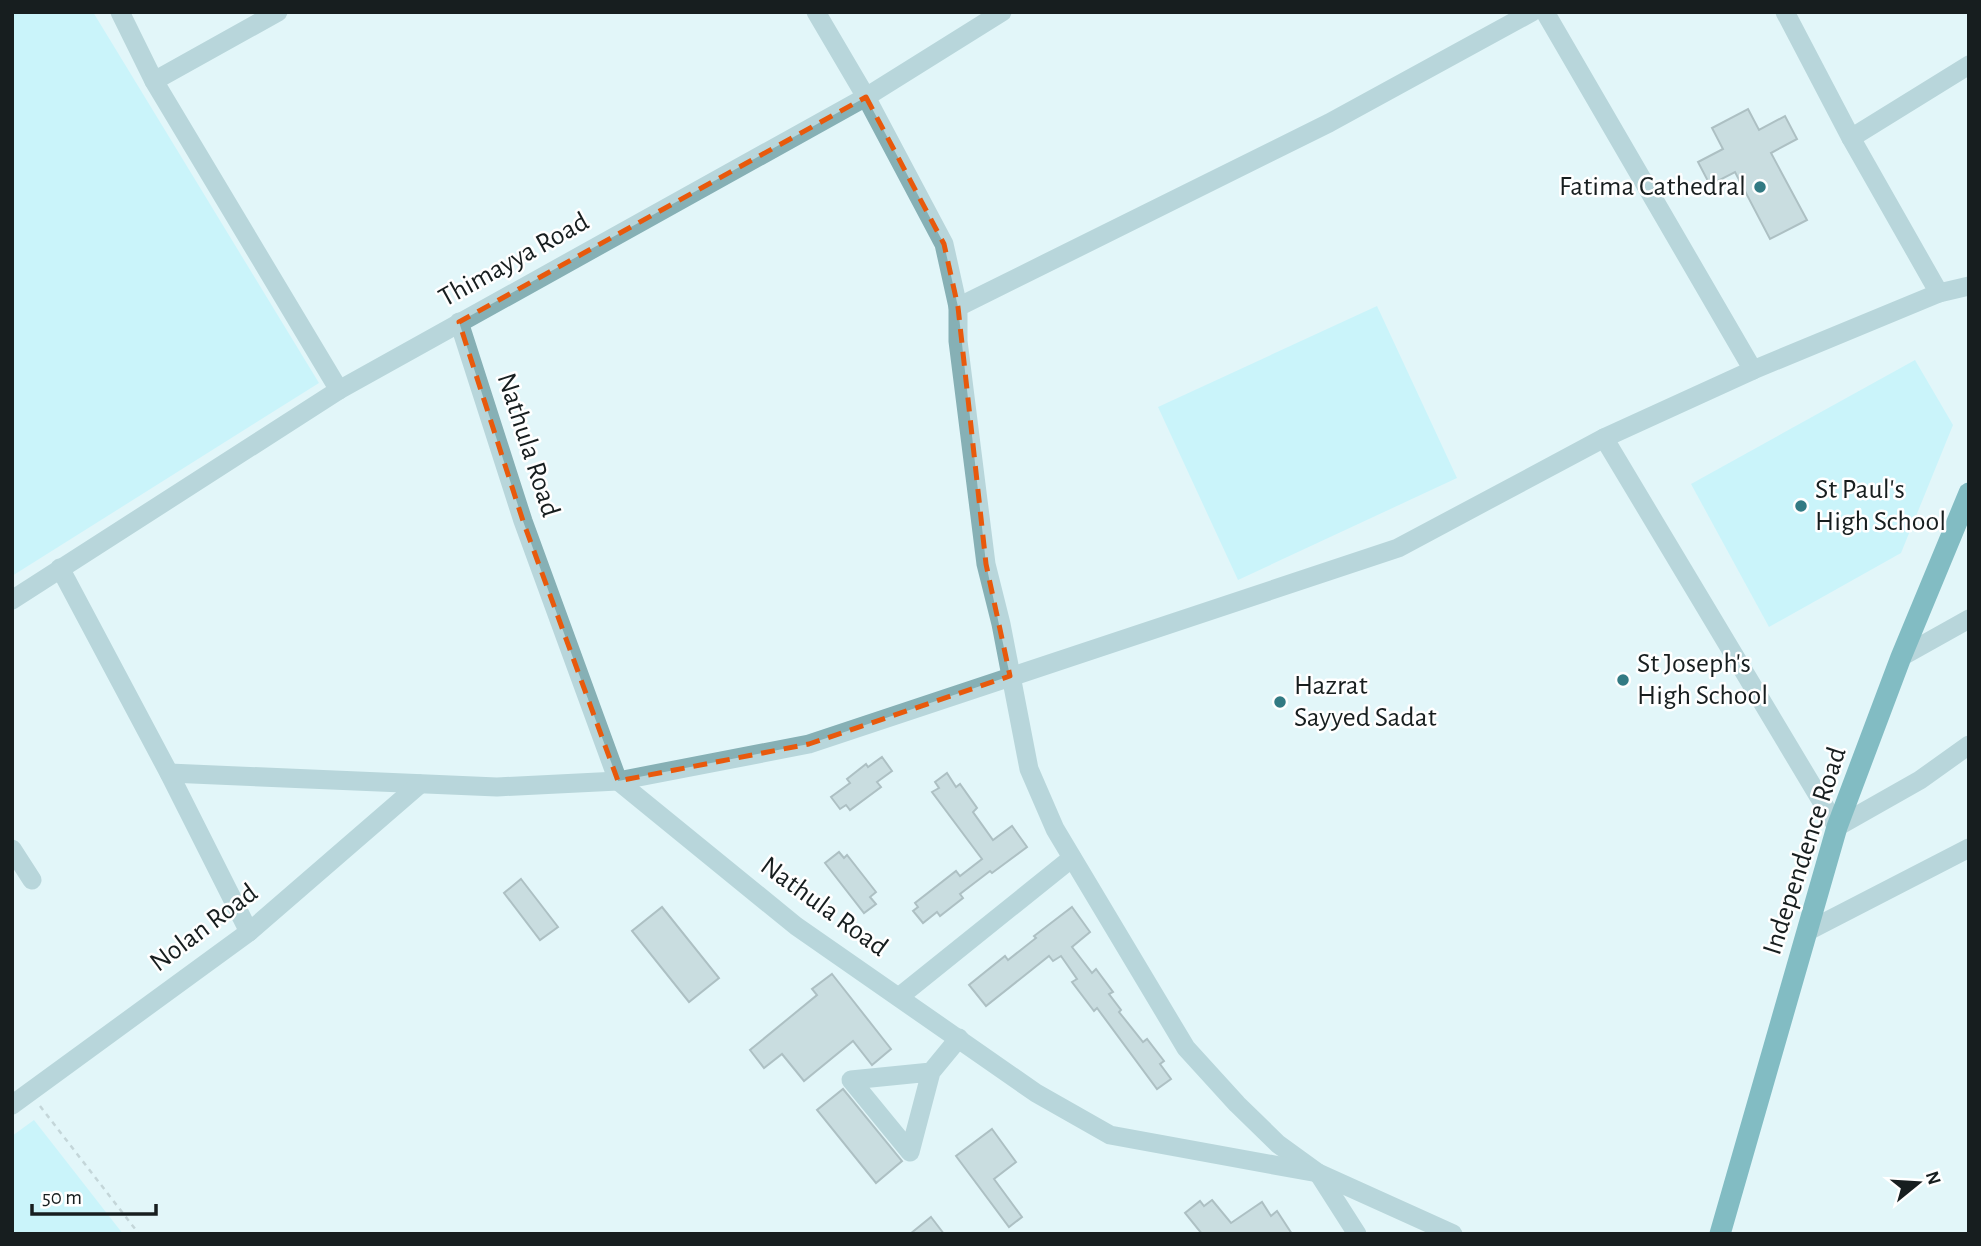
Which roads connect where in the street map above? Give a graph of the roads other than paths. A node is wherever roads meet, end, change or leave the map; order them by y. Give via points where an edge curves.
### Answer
1 (120, 12) edge
2 (278, 12) edge
3 (816, 12) edge
4 (1002, 12) edge
5 (1532, 12) edge
6 (1545, 12) edge
7 (1785, 12) edge
8 (1969, 65) edge
9 (153, 81) junction
10 (866, 97) junction
11 (1851, 138) junction
12 (1969, 286) edge
13 (1939, 293) junction
14 (958, 307) junction
15 (460, 322) junction
16 (1753, 370) junction
17 (339, 390) junction
18 (1604, 438) junction
19 (1969, 493) edge
20 (60, 568) junction
21 (12, 600) edge
22 (1969, 619) edge
23 (1901, 657) junction
24 (1010, 676) junction
25 (1969, 744) edge
26 (169, 773) junction
27 (618, 780) junction
28 (420, 783) junction
29 (1837, 827) junction
30 (12, 849) edge
31 (1968, 850) edge
32 (1072, 858) junction
33 (32, 880) dead end
34 (1808, 931) junction
35 (249, 932) junction
36 (899, 996) junction
37 (959, 1038) junction
38 (931, 1072) junction
39 (12, 1105) edge
40 (1318, 1173) junction
41 (1354, 1232) edge
42 (1453, 1234) edge
43 (1720, 1234) edge

1 - 9 street
2 - 9 street
3 - 10 street
4 - 10 street, Thimayya Road
5 - 14 street via 1329,123
6 - 16 street
7 - 11 street
8 - 11 street
9 - 17 street
10 - 14 street via 944,244
10 - 15 street, Thimayya Road
11 - 13 street
12 - 13 street
13 - 16 street
14 - 24 street via 958,341 986,564
15 - 17 street, Thimayya Road
15 - 27 street, Nathula Road via 523,521
16 - 18 street
17 - 20 street, Thimayya Road
18 - 24 street via 1398,548
18 - 29 street
19 - 23 main road, Independence Road
20 - 21 street, Thimayya Road
20 - 26 street
22 - 23 street
23 - 29 main road, Independence Road
24 - 27 street via 809,744
24 - 32 street via 1029,769
25 - 29 street via 1920,780
26 - 28 street
26 - 35 street
27 - 28 street via 497,787
27 - 36 street, Nathula Road via 796,926
28 - 35 street, Nolan Road
29 - 34 main road, Independence Road
30 - 33 street
31 - 34 street
32 - 36 street
32 - 40 street via 1186,1048 1278,1144
34 - 43 main road, Independence Road
35 - 39 street, Nolan Road
36 - 37 street, Nathula Road
37 - 38 street
37 - 40 street, Nathula Road via 1036,1093 1110,1135
38 - 38 street via 920,1112 910,1152 851,1080
40 - 41 street
40 - 42 street, Nathula Road

